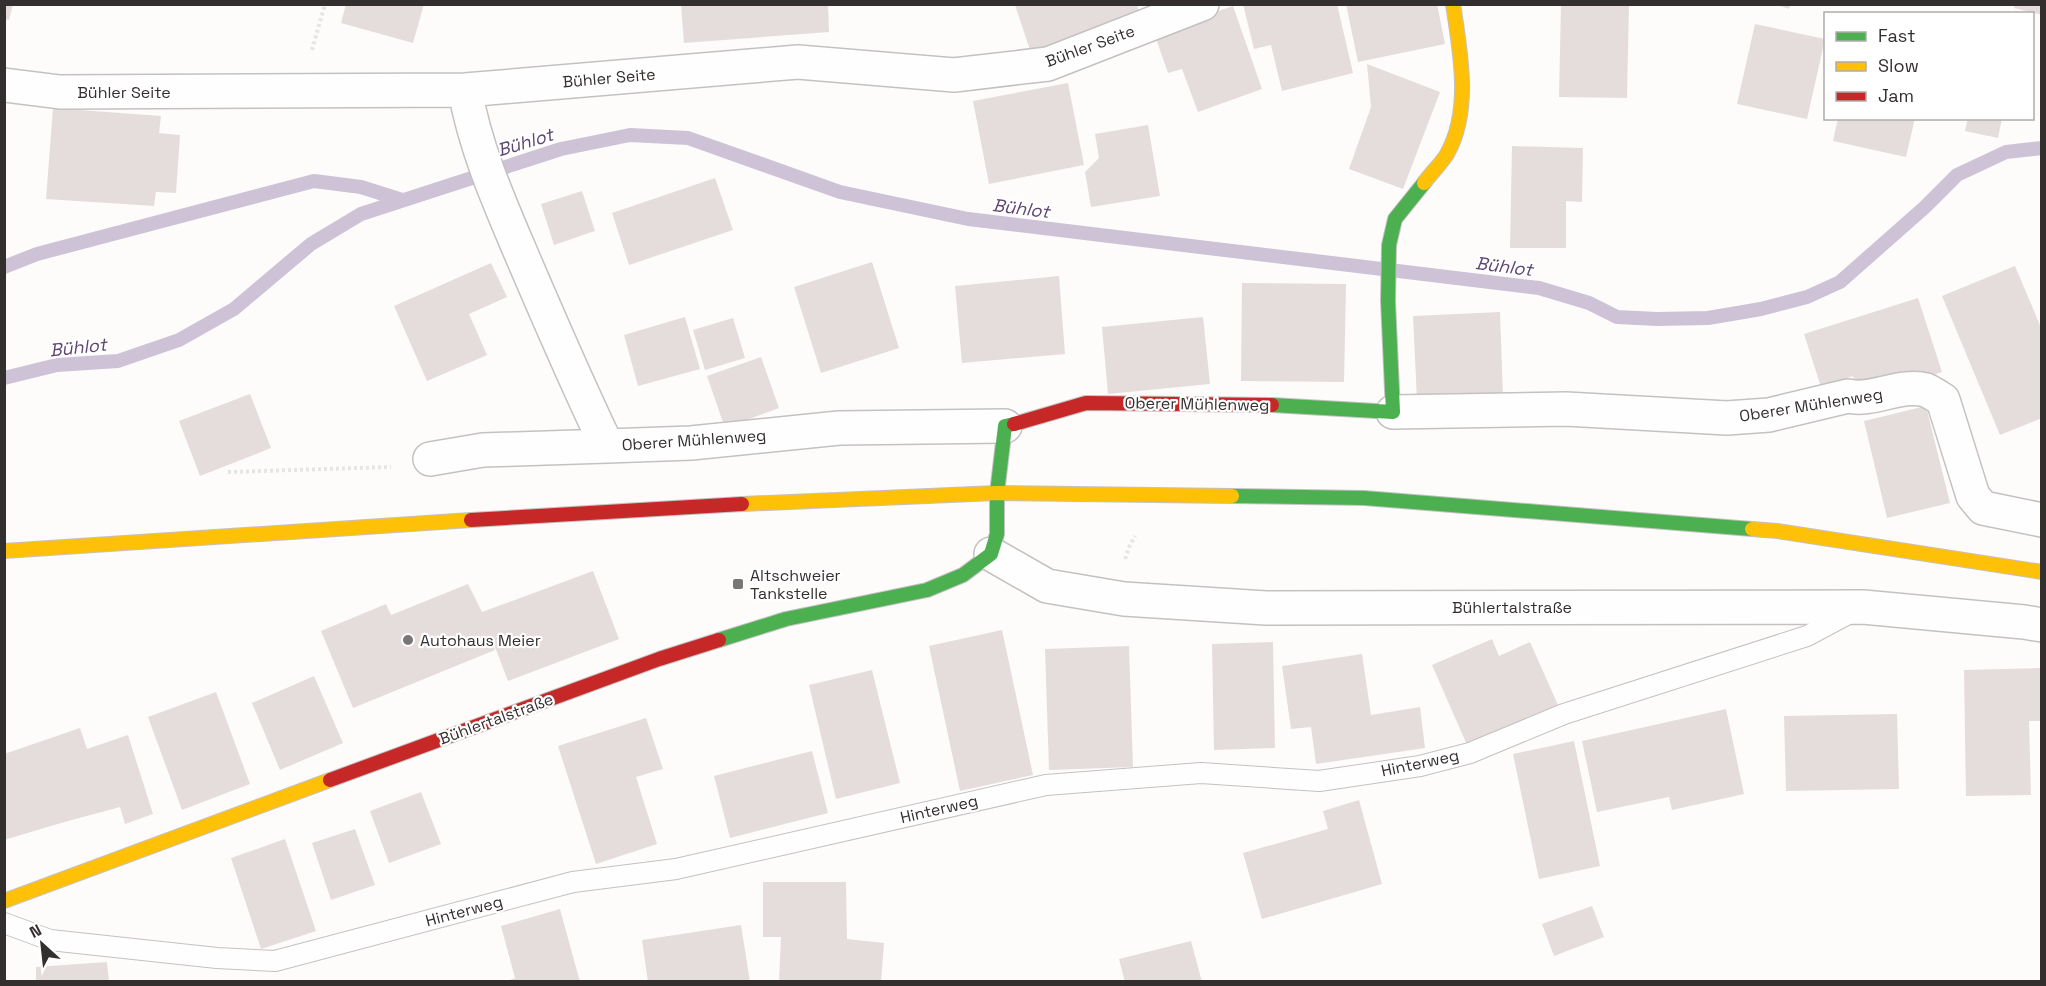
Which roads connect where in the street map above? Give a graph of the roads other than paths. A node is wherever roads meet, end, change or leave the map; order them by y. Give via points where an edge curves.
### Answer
1 (1202, 4) edge
2 (1453, 4) edge
3 (4, 86) edge
4 (465, 90) junction
5 (1393, 412) junction
6 (1005, 426) junction
7 (607, 446) junction
8 (430, 459) road end
9 (998, 493) junction
10 (2042, 519) edge
11 (4, 551) edge
12 (990, 554) junction
13 (2042, 572) edge
14 (1863, 607) junction
15 (2042, 625) edge
16 (4, 901) edge
17 (4, 923) edge

1 - 4 street, Bühler Seite via 1048,64 966,74 798,62
2 - 5 main road via 1463,74 1459,120 1447,153 1395,219 1389,245
3 - 4 street, Bühler Seite via 60,92
4 - 7 street, Oberer Mühlenweg via 471,122 502,209
5 - 6 main road, Oberer Mühlenweg via 1294,405 1086,403
5 - 10 street, Oberer Mühlenweg via 1566,410 1727,418 1769,414 1848,396 1860,399 1886,392 1926,390 1943,400 1973,496 1983,508
6 - 7 street, Oberer Mühlenweg via 839,428 692,443
6 - 9 main road
7 - 8 street via 483,450
9 - 11 main road via 707,505
9 - 12 main road via 997,534
9 - 13 main road via 1364,498 1777,531
12 - 14 street, Bühlertalstraße via 1047,586 1124,599 1266,608
12 - 16 main road, Bühlertalstraße via 963,575 927,590 786,619 659,659
14 - 15 street, Bühlertalstraße
14 - 17 lane, Hinterweg via 1807,636 1564,714 1470,753 1420,766 1318,781 1201,773 1046,785 675,869 573,882 275,962 50,940

